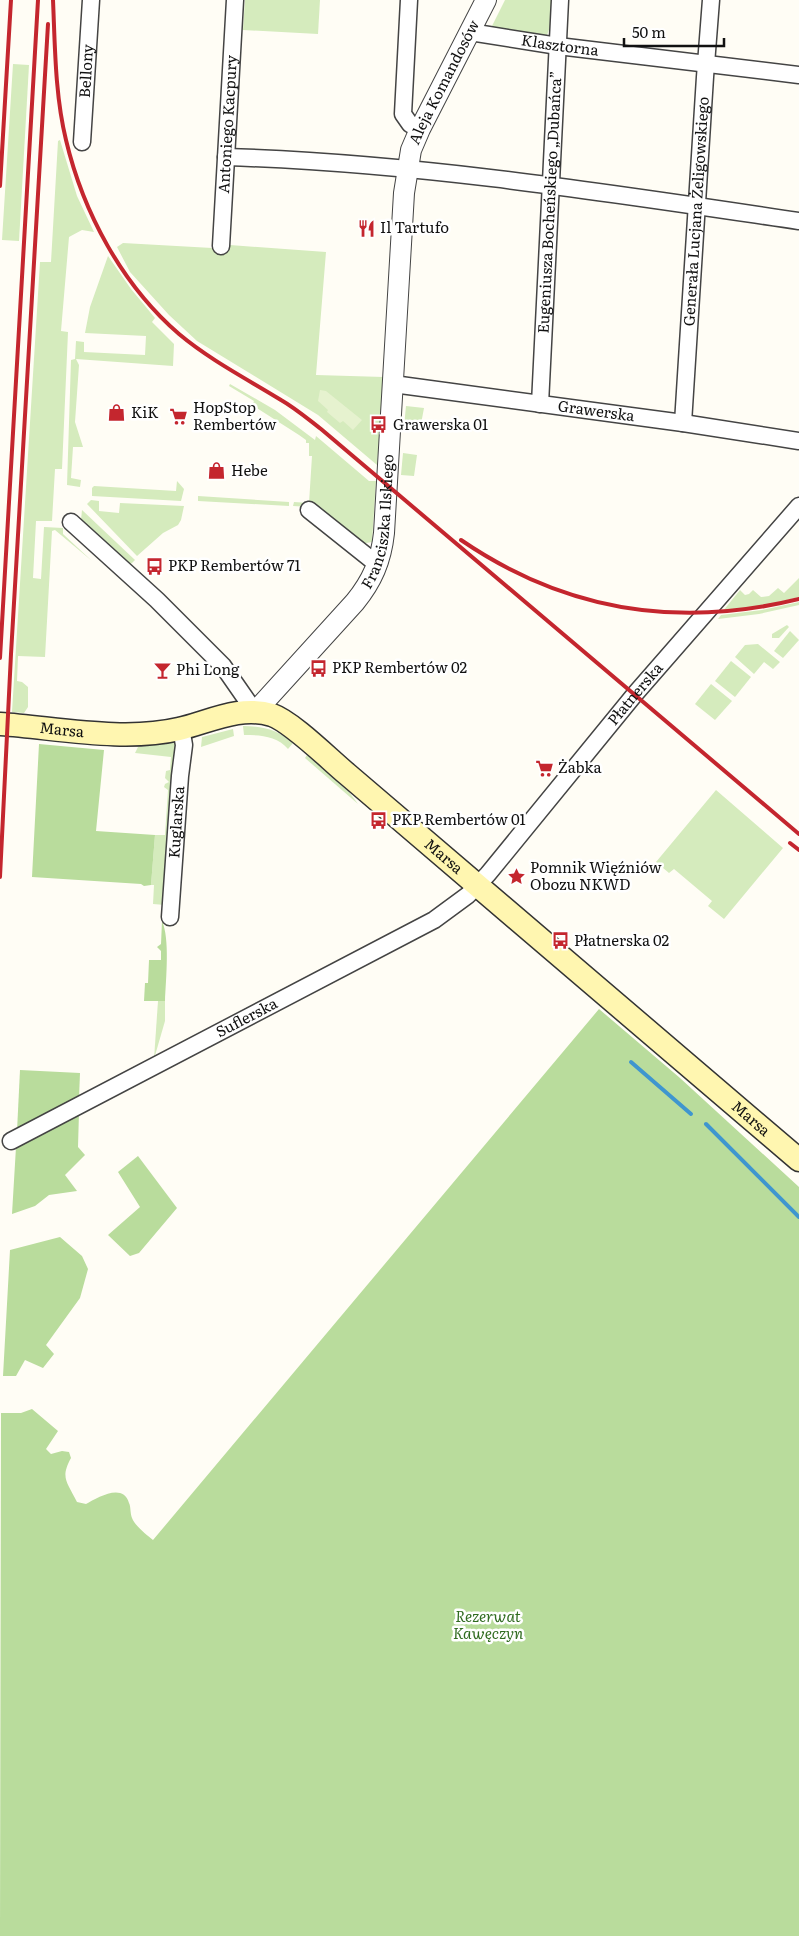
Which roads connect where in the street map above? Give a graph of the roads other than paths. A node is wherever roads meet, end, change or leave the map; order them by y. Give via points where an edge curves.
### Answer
1 (91, 0) edge
2 (235, 0) edge
3 (409, 0) edge
4 (486, 0) edge
5 (560, 0) edge
6 (711, 0) edge
7 (470, 32) junction
8 (558, 46) junction
9 (706, 63) junction
10 (799, 75) edge
11 (420, 128) junction
12 (82, 142) dead end
13 (226, 158) junction
14 (408, 169) junction
15 (550, 185) junction
16 (697, 206) junction
17 (799, 221) edge
18 (222, 246) dead end
19 (393, 384) junction
20 (540, 404) junction
21 (683, 423) junction
22 (799, 441) edge
23 (799, 506) edge
24 (309, 510) dead end
25 (71, 522) dead end
26 (378, 565) junction
27 (255, 712) junction
28 (0, 724) edge
29 (181, 728) junction
30 (478, 886) junction
31 (170, 917) dead end
32 (11, 1141) dead end
33 (799, 1160) edge

1 - 12 street, Bellony
2 - 13 street, Antoniego Kacpury
3 - 11 street via 403,114 410,124
4 - 7 street, Aleja Komandosów
5 - 8 street, Eugeniusza Bocheńskiego „Dubańca”
6 - 9 street, Generała Lucjana Żeligowskiego
7 - 8 street, Klasztorna
7 - 11 street, Aleja Komandosów
8 - 9 street, Klasztorna
8 - 15 street, Eugeniusza Bocheńskiego „Dubańca”
9 - 10 street, Klasztorna
9 - 16 street, Generała Lucjana Żeligowskiego
11 - 14 street, Aleja Komandosów
13 - 14 street
13 - 18 street, Antoniego Kacpury
14 - 15 street
14 - 19 street, Franciszka Ilskiego
15 - 16 street
15 - 20 street, Eugeniusza Bocheńskiego „Dubańca”
16 - 17 street
16 - 21 street, Generała Lucjana Żeligowskiego
19 - 20 street, Grawerska
19 - 26 street, Franciszka Ilskiego via 384,533
20 - 21 street, Grawerska
21 - 22 street, Grawerska
23 - 30 street, Płatnerska via 635,694
24 - 26 street
25 - 27 street via 157,600 223,666
26 - 27 street, Franciszka Ilskiego via 368,586 355,602
27 - 29 main road, Marsa via 226,715
27 - 30 main road, Marsa via 274,716 289,725
28 - 29 main road, Marsa via 134,735
29 - 31 street, Kuglarska via 184,748
30 - 32 street, Suflerska via 434,920
30 - 33 main road, Marsa

